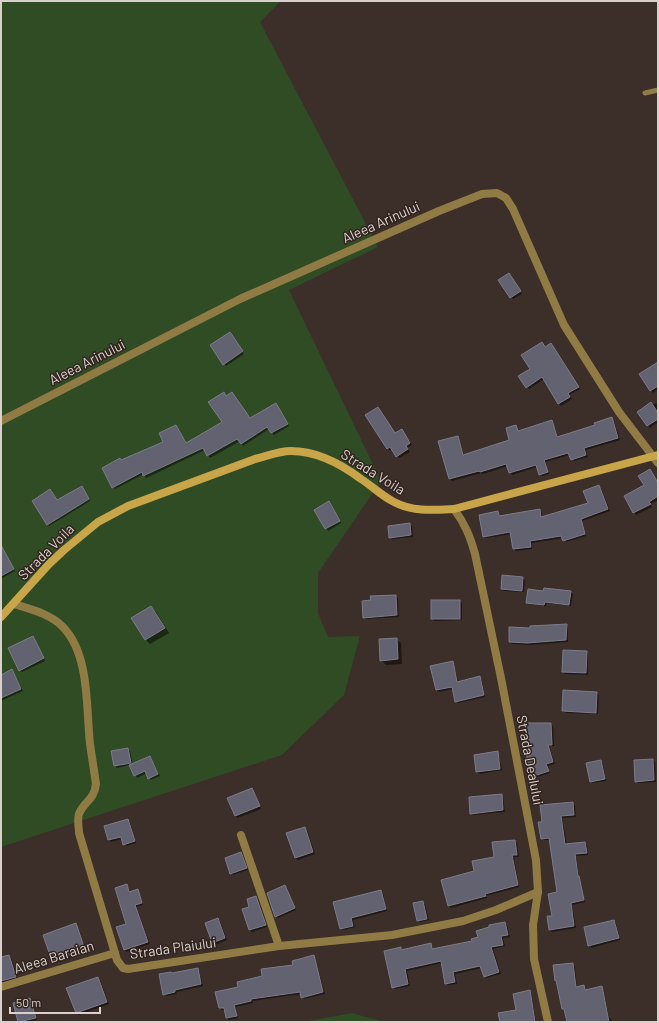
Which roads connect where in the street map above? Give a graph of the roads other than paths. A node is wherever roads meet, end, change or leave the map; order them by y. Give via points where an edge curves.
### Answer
1 (658, 90) edge
2 (645, 93) dead end
3 (1, 421) edge
4 (656, 458) edge
5 (454, 509) junction
6 (14, 604) junction
7 (1, 617) edge
8 (241, 835) dead end
9 (538, 892) junction
10 (279, 946) junction
11 (115, 953) junction
12 (1, 987) edge
13 (548, 1022) edge

1 - 2 lane
3 - 4 street, Aleea Arinului via 240,299 439,211 482,194 497,193 506,198 513,209 564,325 619,412
4 - 5 main road, Strada Voila
5 - 6 main road, Strada Voila via 428,510 406,507 394,503 348,469 331,460 291,451 274,454 115,512 98,522 64,550
5 - 9 street, Strada Dealului via 465,524 475,554 536,860
6 - 7 main road, Strada Voila
6 - 11 street, Strada Plaiului via 37,611 62,626 74,640 81,659 96,784 91,799 79,814 79,833
8 - 10 street
9 - 10 street, Strada Plaiului via 463,921 392,935
9 - 13 street, Strada Dealului via 533,925 534,959
10 - 11 street, Strada Plaiului via 128,969 119,965
11 - 12 street, Aleea Baraian

